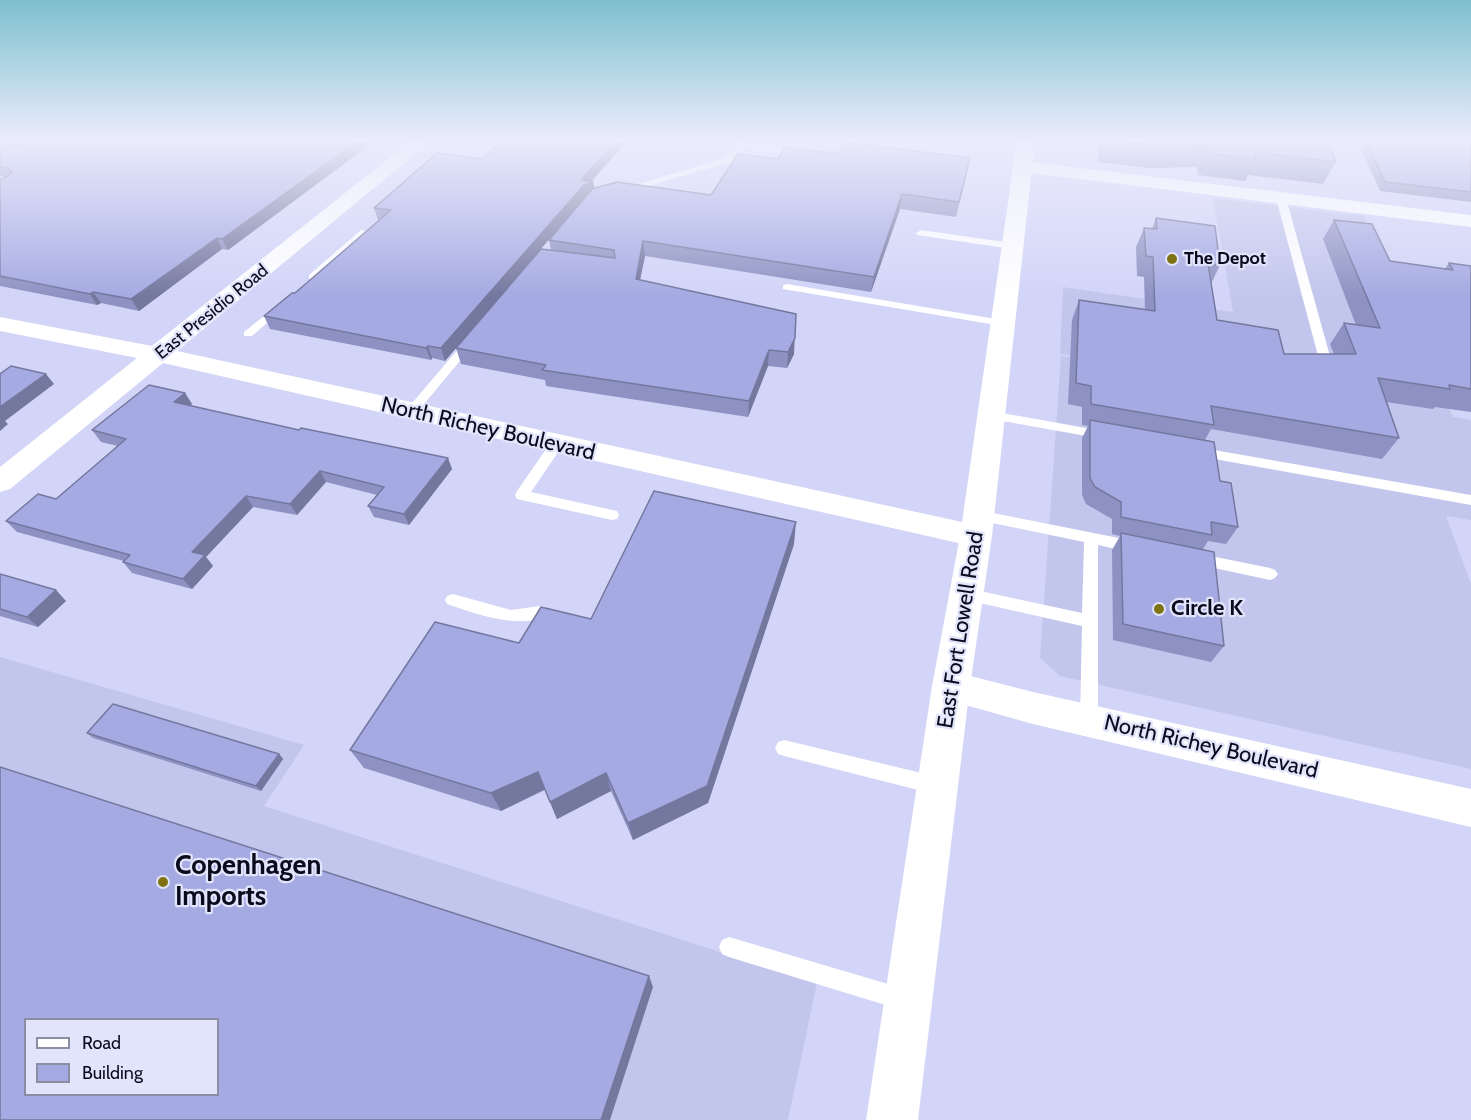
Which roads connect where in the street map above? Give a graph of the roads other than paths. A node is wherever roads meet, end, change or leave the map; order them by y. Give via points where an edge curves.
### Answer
1 (359, 192) edge
2 (619, 192) edge
3 (1019, 192) edge
4 (1248, 192) edge
5 (610, 195) edge
6 (1281, 198) junction
7 (1471, 221) edge
8 (365, 232) edge
9 (921, 233) dead end
10 (1012, 246) junction
11 (787, 287) edge
12 (301, 288) edge
13 (284, 303) edge
14 (1002, 323) junction
15 (0, 324) edge
16 (480, 331) edge
17 (248, 334) dead end
18 (159, 355) junction
19 (1327, 367) edge
20 (411, 412) junction
21 (991, 415) junction
22 (1116, 437) edge
23 (555, 445) junction
24 (1184, 449) edge
25 (0, 482) edge
26 (1471, 500) edge
27 (612, 515) dead end
28 (977, 526) junction
29 (1091, 538) junction
30 (1147, 550) edge
31 (1181, 556) edge
32 (1270, 574) dead end
33 (966, 594) junction
34 (453, 600) dead end
35 (540, 612) edge
36 (1090, 621) junction
37 (951, 686) junction
38 (1089, 719) junction
39 (784, 748) dead end
40 (938, 786) junction
41 (1471, 808) edge
42 (729, 948) dead end
43 (908, 1001) junction
44 (892, 1120) edge

1 - 18 street, East Presidio Road
2 - 5 lane
3 - 10 main road, East Fort Lowell Road
4 - 6 street
6 - 7 street
6 - 19 lane
8 - 12 lane
9 - 10 lane
10 - 14 main road, East Fort Lowell Road
11 - 14 lane
13 - 17 lane
14 - 21 main road, East Fort Lowell Road
15 - 18 street, North Richey Boulevard
16 - 20 lane
18 - 20 street, North Richey Boulevard
18 - 25 street, East Presidio Road
20 - 23 street, North Richey Boulevard
21 - 22 lane
21 - 28 main road, East Fort Lowell Road
23 - 27 lane via 522,495
23 - 28 street, North Richey Boulevard
24 - 26 lane
28 - 29 lane
28 - 33 main road, East Fort Lowell Road
29 - 30 lane
29 - 36 lane
31 - 32 lane
33 - 36 lane
33 - 37 main road, East Fort Lowell Road
34 - 35 lane via 512,616
36 - 38 lane
37 - 38 street, North Richey Boulevard
37 - 40 main road, East Fort Lowell Road
38 - 41 street, North Richey Boulevard
39 - 40 lane
40 - 43 main road, East Fort Lowell Road
42 - 43 lane
43 - 44 main road, East Fort Lowell Road

